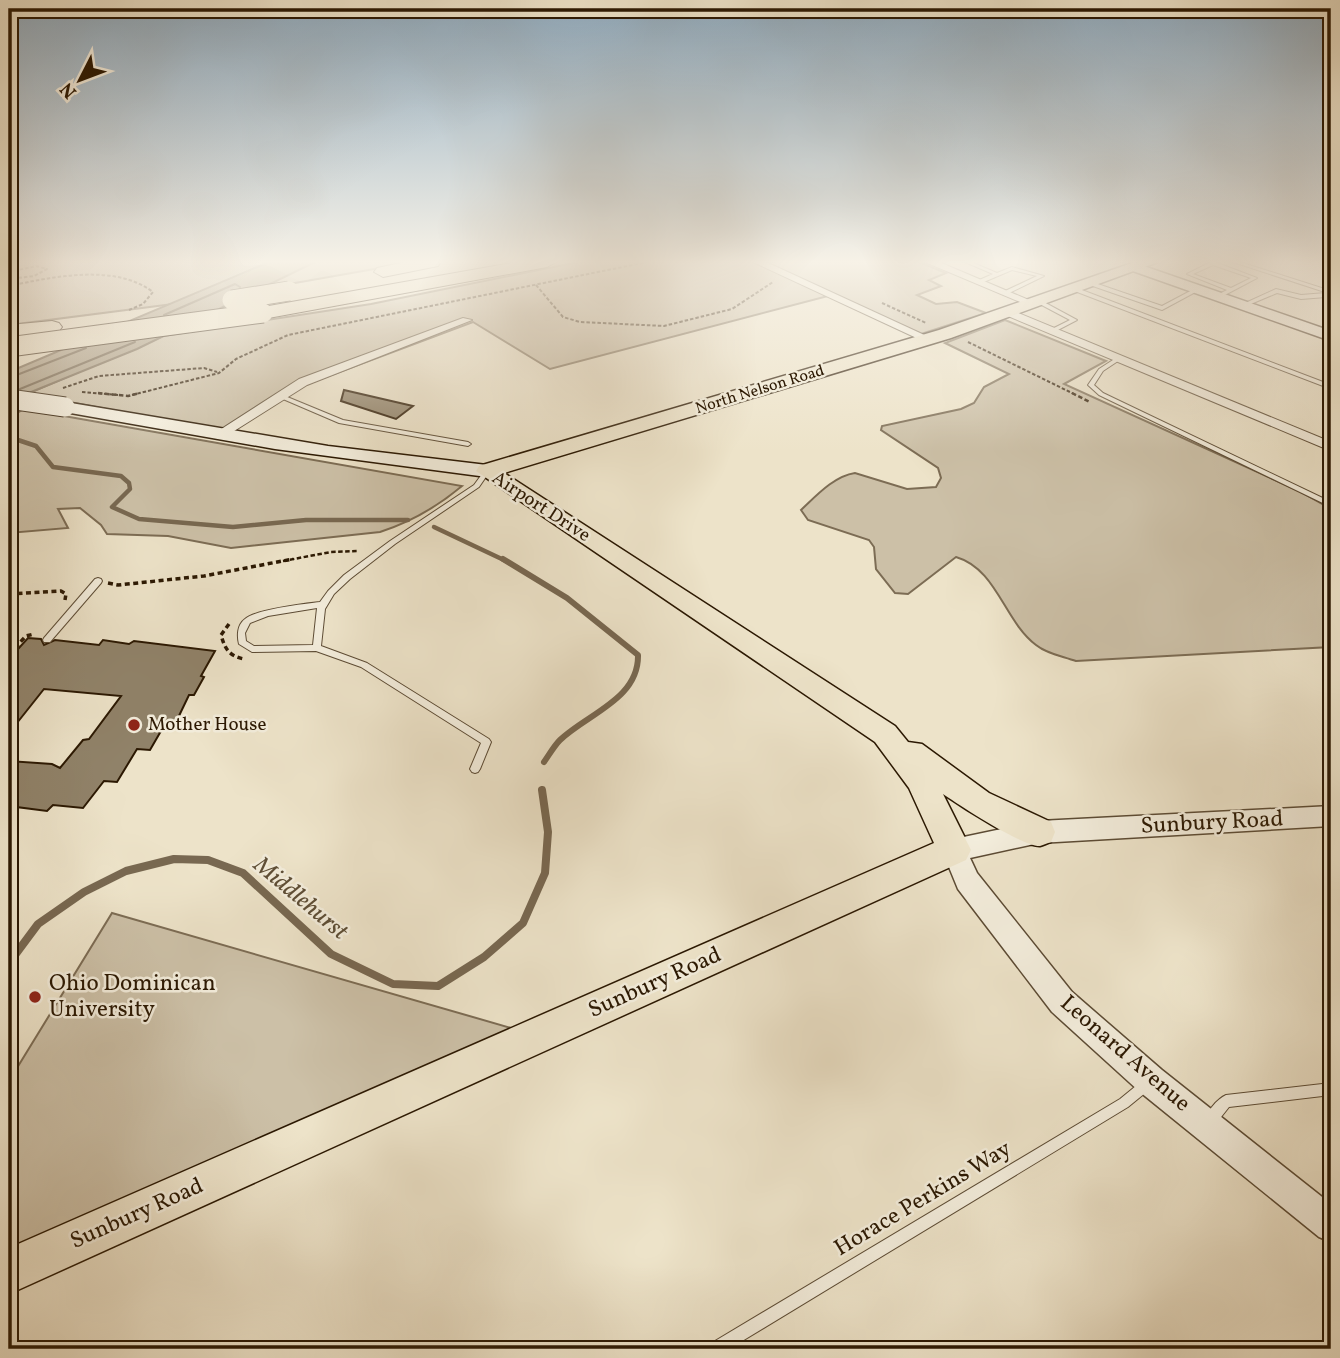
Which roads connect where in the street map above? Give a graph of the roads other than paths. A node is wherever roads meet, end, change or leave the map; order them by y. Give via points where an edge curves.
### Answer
1 (63, 325) edge
2 (168, 325) edge
3 (453, 325) edge
4 (898, 325) edge
5 (969, 325) edge
6 (1039, 325) edge
7 (1063, 325) edge
8 (1179, 325) edge
9 (1303, 325) edge
10 (9, 331) edge
11 (1052, 331) junction
12 (1331, 335) edge
13 (928, 339) junction
14 (9, 346) edge
15 (1118, 359) junction
16 (1331, 387) edge
17 (278, 395) junction
18 (9, 399) edge
19 (218, 435) junction
20 (468, 444) dead end
21 (1331, 447) edge
22 (487, 471) junction
23 (1331, 505) edge
24 (98, 581) road end
25 (322, 604) junction
26 (47, 640) dead end
27 (317, 648) junction
28 (885, 734) junction
29 (475, 769) dead end
30 (1331, 816) edge
31 (1039, 832) junction
32 (954, 850) junction
33 (1151, 1081) junction
34 (1331, 1089) edge
35 (1206, 1124) junction
36 (1331, 1225) edge
37 (9, 1271) edge
38 (715, 1349) edge

1 - 10 highway, bridge
2 - 14 highway, bridge
3 - 17 street
4 - 13 street
5 - 13 main road, North Nelson Road
6 - 11 street
7 - 11 lane
8 - 16 lane
9 - 12 main road
11 - 15 street
13 - 22 main road, North Nelson Road
15 - 21 street
15 - 23 lane via 1093,377 1091,385 1101,394
17 - 19 street
17 - 20 lane via 341,422
18 - 19 main road, Airport Drive, bridge via 61,398
19 - 22 main road, Airport Drive via 404,464
22 - 25 lane via 477,486 385,548 338,585
22 - 28 main road, Airport Drive
24 - 26 lane
25 - 27 lane
25 - 27 lane via 265,613 247,621 241,633 242,642 252,649
27 - 29 lane via 364,665 486,742
28 - 31 main road via 978,802
28 - 32 main road, Airport Drive via 921,780
30 - 31 street, Sunbury Road
31 - 32 street, Sunbury Road
32 - 33 street, Leonard Avenue via 967,881 1062,1002
32 - 37 main road, Sunbury Road
33 - 35 street, Leonard Avenue
33 - 38 lane, Horace Perkins Way via 1124,1103
34 - 35 lane via 1226,1101
35 - 36 street, Leonard Avenue

